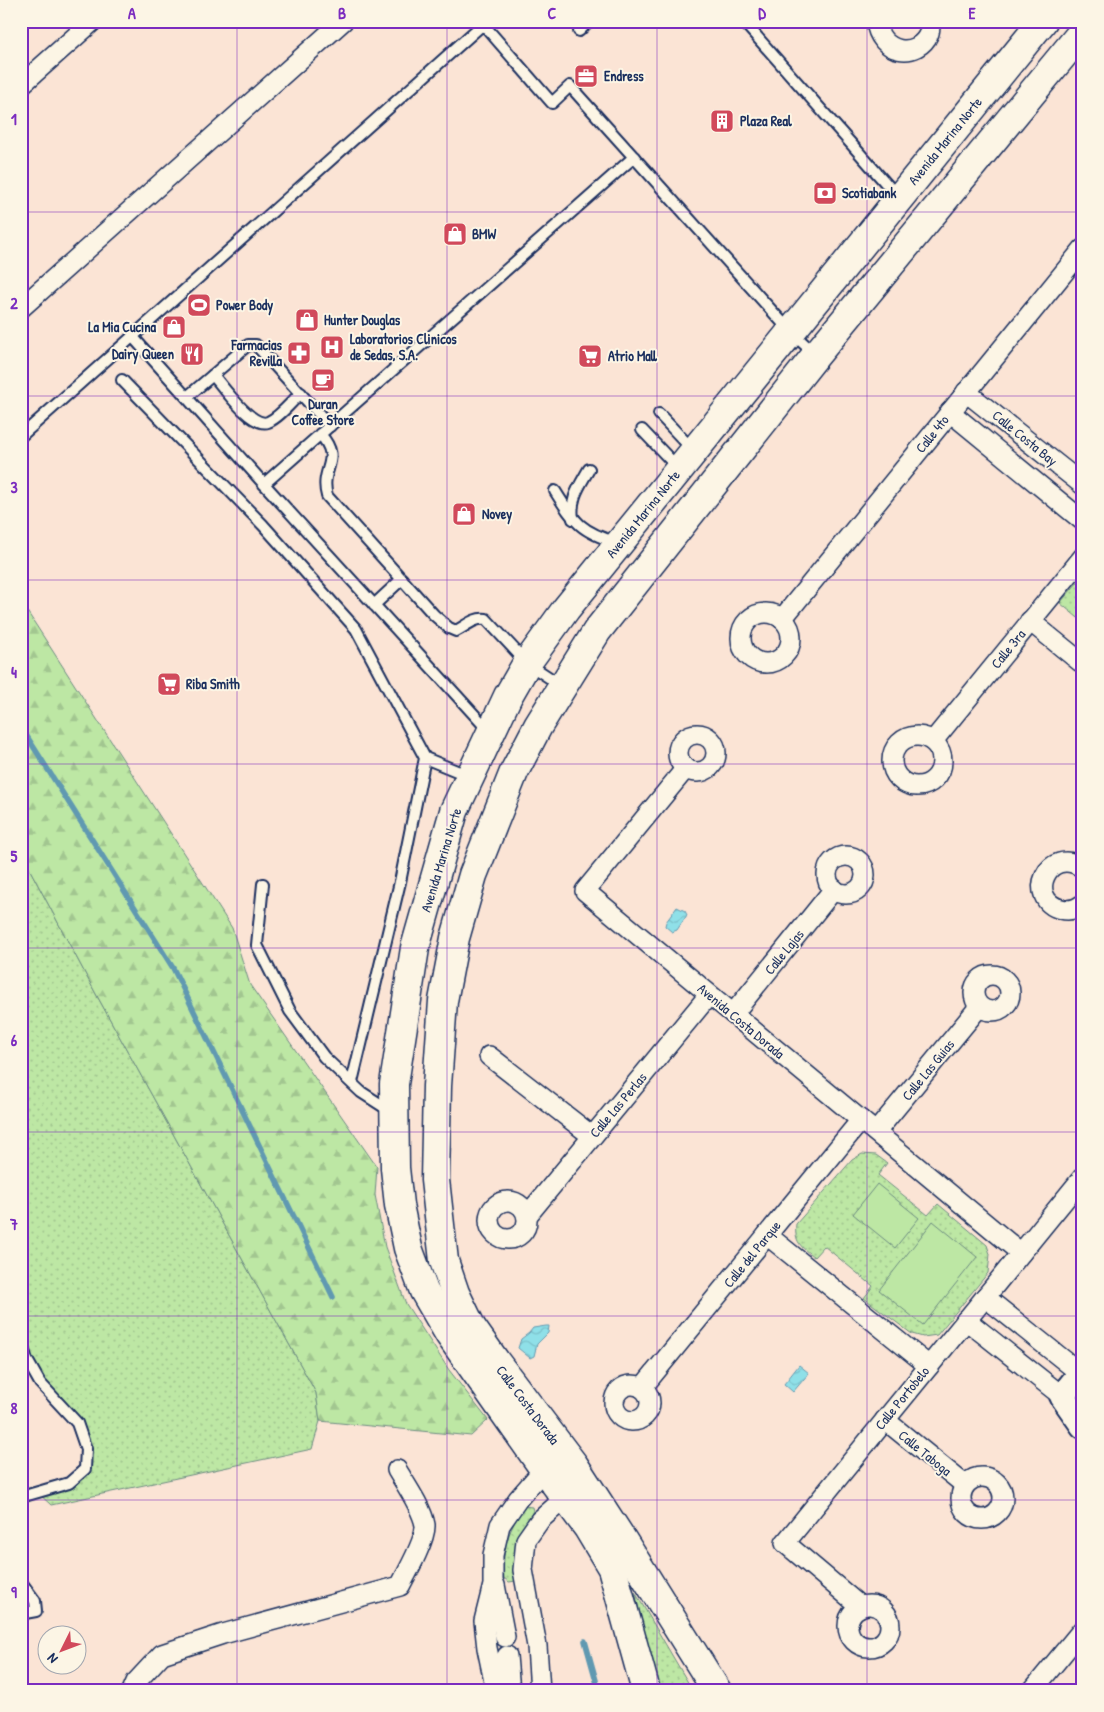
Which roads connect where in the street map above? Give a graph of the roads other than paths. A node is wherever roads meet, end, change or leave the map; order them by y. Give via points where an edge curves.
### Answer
1 (93, 21) edge
2 (343, 21) edge
3 (589, 21) edge
4 (743, 21) edge
5 (876, 21) edge
6 (931, 21) edge
7 (1043, 21) edge
8 (578, 31) dead end
9 (1083, 31) edge
10 (21, 85) edge
11 (634, 157) junction
12 (899, 198) junction
13 (1083, 249) edge
14 (21, 308) edge
15 (790, 331) junction
16 (132, 336) junction
17 (816, 355) junction
18 (213, 375) junction
19 (122, 380) dead end
20 (966, 392) junction
21 (301, 393) junction
22 (187, 397) junction
23 (950, 412) junction
24 (659, 414) dead end
25 (330, 426) junction
26 (642, 430) dead end
27 (320, 434) junction
28 (21, 436) edge
29 (686, 460) junction
30 (588, 469) dead end
31 (264, 484) junction
32 (1083, 485) edge
33 (555, 491) dead end
34 (573, 520) junction
35 (1083, 521) edge
36 (618, 544) junction
37 (1083, 557) edge
38 (402, 579) junction
39 (374, 605) junction
40 (782, 619) dead end
41 (1030, 621) junction
42 (527, 663) junction
43 (1083, 664) edge
44 (562, 686) junction
45 (490, 732) junction
46 (933, 742) dead end
47 (425, 758) junction
48 (686, 768) dead end
49 (470, 776) junction
50 (1082, 867) edge
51 (263, 884) dead end
52 (834, 889) dead end
53 (1083, 904) edge
54 (709, 995) junction
55 (979, 1007) dead end
56 (733, 1014) junction
57 (489, 1056) dead end
58 (352, 1082) junction
59 (394, 1084) junction
60 (437, 1086) junction
61 (394, 1114) junction
62 (861, 1120) junction
63 (876, 1132) junction
64 (592, 1136) junction
65 (1083, 1177) edge
66 (527, 1216) dead end
67 (767, 1235) junction
68 (1021, 1252) junction
69 (984, 1297) junction
70 (966, 1320) junction
71 (21, 1342) edge
72 (928, 1366) junction
73 (1082, 1374) edge
74 (642, 1388) dead end
75 (1062, 1396) junction
76 (885, 1420) junction
77 (1083, 1426) edge
78 (544, 1469) junction
79 (397, 1470) dead end
80 (965, 1485) dead end
81 (21, 1497) edge
82 (566, 1497) junction
83 (493, 1580) junction
84 (21, 1582) edge
85 (21, 1605) edge
86 (861, 1607) dead end
87 (1083, 1629) edge
88 (505, 1637) dead end
89 (688, 1645) junction
90 (507, 1656) dead end
91 (132, 1691) edge
92 (496, 1691) edge
93 (510, 1691) edge
94 (540, 1691) edge
95 (646, 1691) edge
96 (717, 1691) edge
97 (729, 1691) edge
98 (1032, 1691) edge

1 - 10 street
2 - 14 street
3 - 8 lane
4 - 12 lane
5 - 6 street via 877,31 884,42 896,49 909,50 929,34
7 - 12 main road, Avenida Marina Norte
9 - 17 main road
11 - 15 lane
11 - 16 lane via 570,86 552,102 483,24
11 - 25 lane
12 - 15 main road, Avenida Marina Norte
13 - 20 street, Calle 4to
15 - 17 lane
15 - 29 main road, Avenida Marina Norte
16 - 22 lane
16 - 28 lane
17 - 44 main road via 597,631
18 - 21 lane via 248,346 256,346
18 - 21 lane via 243,410 263,423 274,418
18 - 22 lane
19 - 47 lane via 263,525 356,629
20 - 23 street, Calle 4to
20 - 32 street, Calle Costa Bay
21 - 25 lane
22 - 31 lane
23 - 35 street
23 - 40 street, Calle 4to
24 - 29 lane
25 - 27 lane
26 - 29 lane
27 - 31 lane
27 - 38 lane via 331,449 332,457 326,478 327,496
29 - 36 main road, Avenida Marina Norte
30 - 34 lane via 573,497
31 - 39 lane
33 - 34 lane
34 - 36 lane via 588,532
36 - 42 main road, Avenida Marina Norte
37 - 41 street, Calle 3ra
38 - 39 lane
38 - 42 lane via 449,628 456,631 480,618 486,619
39 - 45 lane
41 - 43 street
41 - 46 street, Calle 3ra
42 - 44 lane
42 - 45 main road, Avenida Marina Norte
44 - 60 main road via 514,772 473,875 455,938 443,1001
45 - 49 main road, Avenida Marina Norte
47 - 49 lane
47 - 58 lane via 400,882
48 - 54 street, Avenida Costa Dorada via 585,891
49 - 59 main road, Avenida Marina Norte via 454,811 414,948
50 - 53 street via 1066,862 1051,867 1045,874 1043,890 1051,905 1058,909 1073,910
51 - 58 lane via 257,946 290,1011 324,1057
52 - 56 street, Calle Lajas
54 - 56 street, Avenida Costa Dorada
54 - 64 street, Calle Las Perlas
55 - 63 street, Calle Las Guias
56 - 62 street, Avenida Costa Dorada
57 - 64 street
58 - 61 lane
59 - 60 main road
59 - 61 main road, Calle Costa Dorada
60 - 89 main road, Calle Costa Dorada via 435,1180 444,1261 455,1293 472,1328 574,1465
61 - 78 main road, Calle Costa Dorada via 399,1205 408,1248 424,1291 449,1334
62 - 63 street, Avenida Costa Dorada
62 - 67 street, Calle del Parque
63 - 68 street, Avenida Costa Dorada
64 - 66 street, Calle Las Perlas
65 - 68 street, Calle Portobelo
67 - 72 street
67 - 74 street, Calle del Parque
68 - 69 street, Calle Portobelo
69 - 70 street, Calle Portobelo
69 - 73 street
70 - 72 street, Calle Portobelo
70 - 75 street
71 - 81 lane via 40,1383 77,1422 86,1450 85,1469 69,1483
72 - 76 street, Calle Portobelo
73 - 75 street
75 - 77 street
76 - 80 street, Calle Taboga
76 - 86 street, Calle Portobelo via 785,1543
78 - 82 main road, Calle Costa Dorada
78 - 83 street via 500,1525 493,1555
79 - 91 street via 425,1526 418,1553 400,1586 162,1654 136,1682
82 - 94 street via 540,1520 526,1540 522,1570 537,1646
82 - 95 main road, Calle Costa Dorada via 612,1568
83 - 88 street
83 - 92 street via 484,1620 486,1648
84 - 85 lane via 34,1601 36,1611 25,1613
87 - 98 street
89 - 96 main road, Calle Costa Dorada
89 - 97 lane
90 - 93 street

